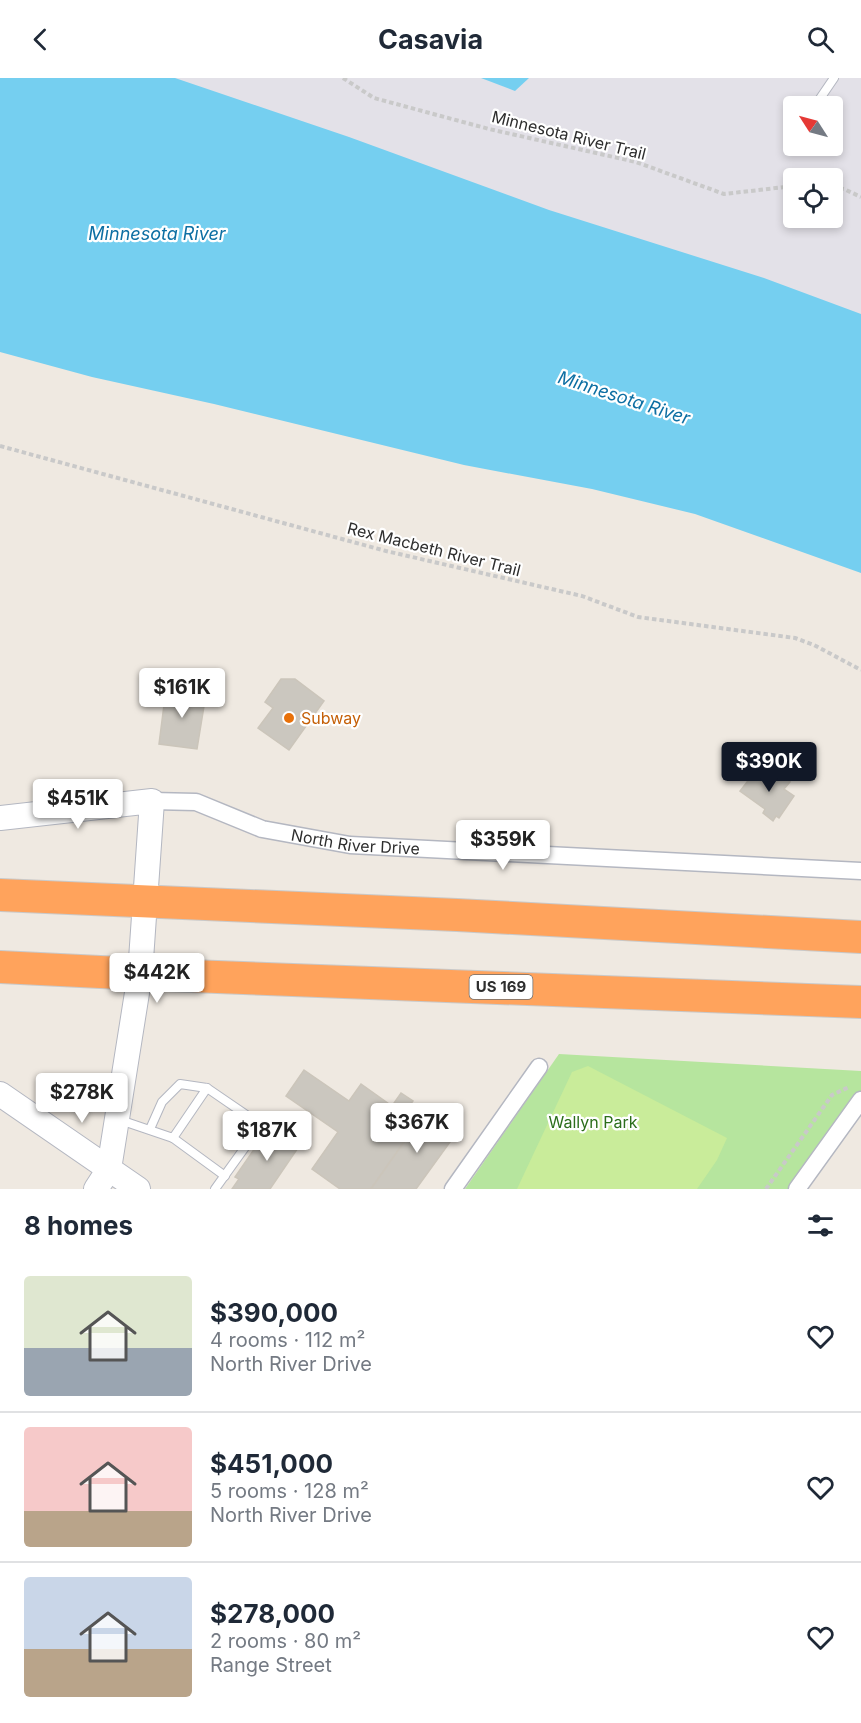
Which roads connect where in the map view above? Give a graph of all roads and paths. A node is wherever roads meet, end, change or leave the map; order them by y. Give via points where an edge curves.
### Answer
1 (342, 78) edge
2 (834, 78) edge
3 (822, 96) edge
4 (783, 187) edge
5 (843, 189) edge
6 (861, 197) edge
7 (0, 446) edge
8 (861, 670) edge
9 (152, 801) junction
10 (0, 818) edge
11 (861, 871) edge
12 (0, 894) edge
13 (146, 902) junction
14 (861, 937) edge
15 (0, 967) edge
16 (140, 974) junction
17 (861, 1002) edge
18 (539, 1067) dead end
19 (850, 1086) dead end
20 (207, 1088) junction
21 (1, 1097) edge
22 (861, 1100) edge
23 (117, 1119) junction
24 (150, 1129) junction
25 (173, 1138) junction
26 (109, 1168) junction
27 (225, 1176) junction
28 (96, 1189) edge
29 (138, 1189) edge
30 (215, 1189) edge
31 (453, 1189) edge
32 (766, 1189) edge
33 (797, 1189) edge

1 - 4 path, Minnesota River Trail via 374,98 636,162 724,194
2 - 3 lane
5 - 6 path
7 - 8 path, Rex Macbeth River Trail via 386,551 582,596 638,617 795,638
9 - 10 street, North River Drive
9 - 11 street, North River Drive via 196,802 262,830 350,845
9 - 13 street
12 - 13 highway
13 - 14 highway
13 - 16 street
15 - 16 highway, US 169
16 - 17 highway, US 169
16 - 23 street
18 - 31 street
19 - 32 path via 832,1095
20 - 24 lane via 180,1084 162,1102
20 - 25 lane
20 - 27 lane via 230,1110 261,1125
21 - 26 street
22 - 33 street
23 - 24 lane
23 - 26 street
24 - 25 lane
25 - 27 lane via 201,1153
26 - 28 street
26 - 29 street
27 - 30 lane

